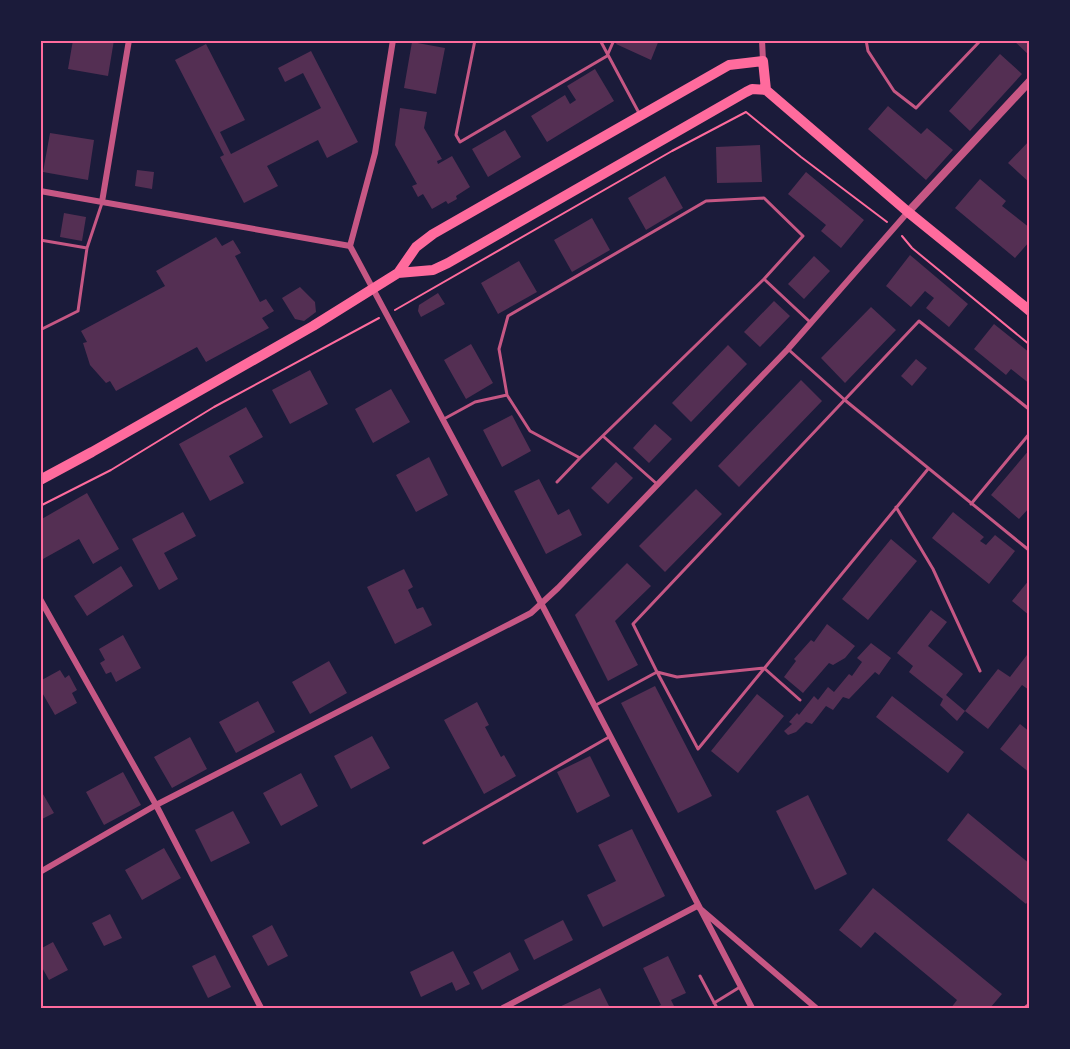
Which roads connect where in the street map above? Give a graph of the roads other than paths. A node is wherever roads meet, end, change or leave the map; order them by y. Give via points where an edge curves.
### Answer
1 (129, 40) edge
2 (393, 40) edge
3 (475, 40) edge
4 (600, 40) edge
5 (614, 40) edge
6 (762, 40) edge
7 (866, 40) edge
8 (981, 40) edge
9 (608, 56) junction
10 (763, 61) junction
11 (1029, 81) edge
12 (766, 90) junction
13 (640, 114) junction
14 (40, 191) edge
15 (102, 202) junction
16 (908, 213) junction
17 (40, 240) edge
18 (350, 246) junction
19 (87, 248) junction
20 (398, 273) junction
21 (764, 279) junction
22 (374, 288) junction
23 (1029, 311) edge
24 (810, 322) junction
25 (40, 330) edge
26 (788, 348) junction
27 (507, 395) junction
28 (846, 401) junction
29 (1029, 410) edge
30 (442, 420) junction
31 (1029, 433) edge
32 (604, 437) junction
33 (580, 458) junction
34 (928, 469) junction
35 (40, 480) edge
36 (558, 482) dead end
37 (657, 484) junction
38 (971, 504) junction
39 (896, 507) junction
40 (1029, 551) edge
41 (40, 599) edge
42 (542, 604) junction
43 (764, 668) junction
44 (980, 671) dead end
45 (657, 672) junction
46 (800, 700) dead end
47 (594, 706) junction
48 (610, 736) junction
49 (156, 805) junction
50 (424, 843) dead end
51 (40, 872) edge
52 (697, 906) junction
53 (700, 976) dead end
54 (740, 987) junction
55 (714, 1003) junction
56 (261, 1008) edge
57 (503, 1008) edge
58 (717, 1008) edge
59 (752, 1008) edge
60 (816, 1008) edge

1 - 15 street
2 - 18 street via 375,153
3 - 9 lane via 456,135 460,142
4 - 9 lane
5 - 9 lane
6 - 10 street
7 - 8 lane via 868,51 894,91 916,108
9 - 13 lane
10 - 12 main road
10 - 13 main road via 729,65
11 - 16 street
12 - 16 main road
12 - 20 main road via 746,92 433,270
13 - 20 main road via 433,234 416,247
14 - 15 street
15 - 18 street
15 - 19 lane
16 - 23 main road
16 - 24 street
17 - 19 lane
18 - 22 street
19 - 25 lane via 78,311
20 - 22 main road
21 - 24 lane
21 - 27 lane via 803,236 764,198 706,201 508,316 500,349
21 - 32 lane
22 - 30 street
22 - 35 main road
24 - 26 street
26 - 28 lane
26 - 37 street
27 - 30 lane via 475,402
27 - 33 lane via 530,431
28 - 29 lane via 919,321
28 - 34 lane
28 - 45 lane via 633,624
30 - 42 street
31 - 38 lane
32 - 33 lane
32 - 37 lane
33 - 36 lane
34 - 38 lane
34 - 39 lane
37 - 42 street
38 - 40 lane
39 - 43 lane
39 - 44 lane via 933,569
41 - 49 street
42 - 47 street
42 - 49 street
43 - 45 lane via 677,677
43 - 45 lane via 698,749
43 - 46 lane
45 - 47 lane
47 - 48 street
48 - 50 lane
48 - 52 street
49 - 51 street
49 - 56 street
52 - 54 street
52 - 57 street
52 - 60 street
53 - 55 lane
54 - 55 lane
54 - 59 street
55 - 58 lane

